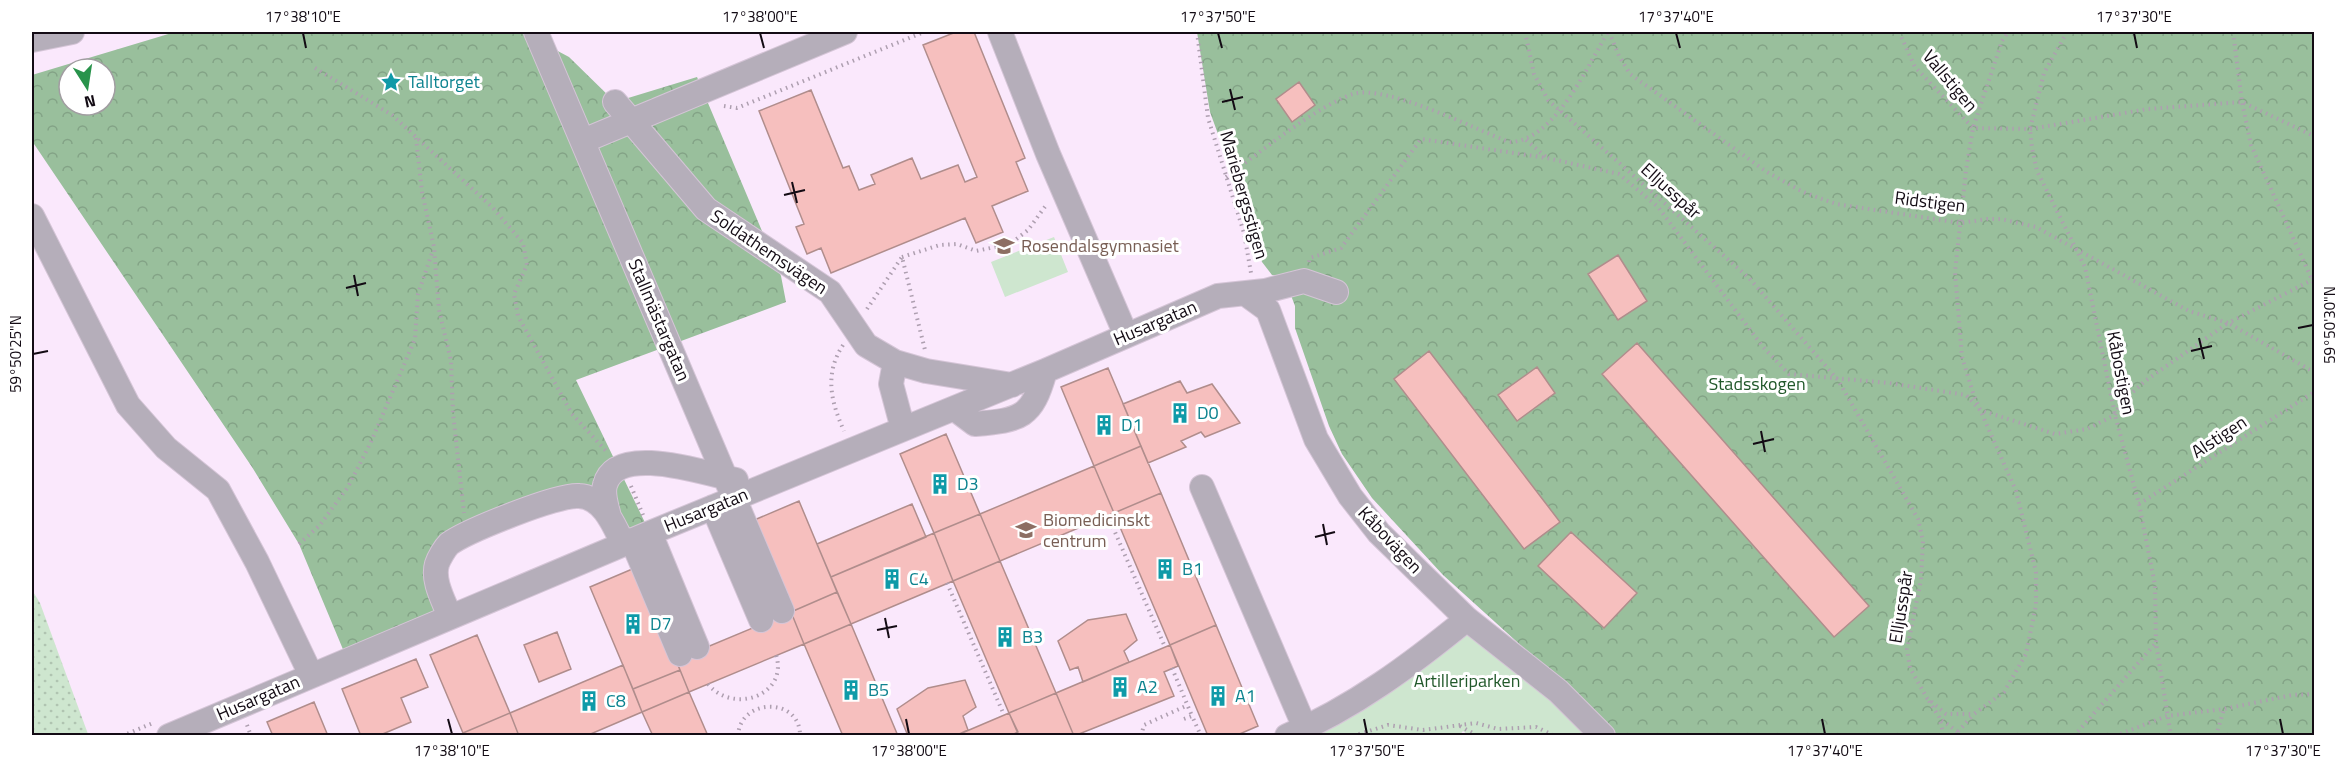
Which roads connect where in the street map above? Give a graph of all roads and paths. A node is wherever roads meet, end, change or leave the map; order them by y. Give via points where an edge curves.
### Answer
1 (72, 32) edge
2 (536, 32) edge
3 (845, 32) edge
4 (1000, 32) edge
5 (1197, 32) edge
6 (1525, 32) edge
7 (1609, 32) edge
8 (1899, 32) edge
9 (2008, 32) edge
10 (2067, 32) edge
11 (2233, 32) edge
12 (32, 40) edge
13 (315, 68) dead end
14 (615, 102) dead end
15 (2242, 102) junction
16 (1560, 110) junction
17 (631, 121) junction
18 (1973, 128) junction
19 (2030, 129) junction
20 (2314, 136) edge
21 (416, 137) junction
22 (1526, 140) junction
23 (583, 141) junction
24 (1547, 158) junction
25 (1619, 174) junction
26 (1634, 176) junction
27 (1226, 177) junction
28 (1063, 190) junction
29 (32, 216) edge
30 (1961, 223) junction
31 (434, 248) junction
32 (2077, 248) junction
33 (902, 257) dead end
34 (1304, 281) junction
35 (2314, 281) edge
36 (1336, 292) dead end
37 (1246, 294) junction
38 (2228, 322) junction
39 (1126, 335) junction
40 (895, 363) junction
41 (1045, 371) junction
42 (2314, 372) edge
43 (1838, 380) junction
44 (1012, 385) junction
45 (2314, 392) edge
46 (954, 409) junction
47 (1980, 410) junction
48 (2115, 415) junction
49 (903, 429) junction
50 (623, 466) junction
51 (1202, 487) dead end
52 (725, 494) junction
53 (2139, 504) junction
54 (1108, 516) dead end
55 (609, 517) junction
56 (470, 534) junction
57 (635, 539) junction
58 (299, 544) dead end
59 (947, 583) dead end
60 (771, 616) dead end
61 (450, 617) junction
62 (1467, 619) junction
63 (2156, 643) junction
64 (1165, 648) dead end
65 (688, 650) dead end
66 (776, 655) dead end
67 (1172, 668) dead end
68 (311, 675) junction
69 (708, 684) dead end
70 (2314, 694) edge
71 (753, 698) junction
72 (1927, 698) junction
73 (1188, 705) junction
74 (757, 708) junction
75 (2224, 709) junction
76 (1974, 714) junction
77 (1004, 715) dead end
78 (1192, 716) junction
79 (2167, 716) junction
80 (1939, 717) junction
81 (1184, 719) dead end
82 (1458, 725) junction
83 (1296, 732) edge
84 (1956, 734) edge
85 (168, 735) edge
86 (738, 735) edge
87 (800, 735) edge
88 (1141, 735) edge
89 (1199, 735) edge
90 (1353, 735) edge
91 (1478, 735) edge
92 (1555, 735) edge
93 (1603, 735) edge
94 (1944, 735) edge
95 (1963, 735) edge
96 (2074, 735) edge
97 (2115, 735) edge
98 (2171, 735) edge
99 (2217, 735) edge

1 - 12 street
2 - 23 street, Stallmästargatan
3 - 17 street
4 - 28 street
5 - 27 path, Mariebergsstigen via 1208,118
6 - 16 path, Elljusspår via 1540,87
7 - 16 path
7 - 30 path, Ridstigen via 1630,74 1767,172 1803,192 1836,204
8 - 18 path, Vallstigen via 1915,67
9 - 18 path
10 - 19 path, Kåbostigen via 2044,73
11 - 15 path
13 - 21 path via 392,115
14 - 17 street, Soldathemsvägen
15 - 19 path, Vallstigen via 2148,109
15 - 20 path
15 - 35 path via 2251,145
16 - 22 path
16 - 26 path, Elljusspår
17 - 23 street
17 - 40 street, Soldathemsvägen via 706,209 830,292 866,345
18 - 19 path, Vallstigen
18 - 30 path
19 - 32 path, Kåbostigen via 2037,171
21 - 31 path
21 - 50 path via 493,208 523,243 527,265 514,294 518,316 572,414
22 - 24 path
22 - 27 path via 1509,142 1399,99 1354,94 1314,116
23 - 52 street, Stallmästargatan
24 - 25 path
24 - 34 path via 1420,139 1341,248 1310,258
25 - 26 path
25 - 43 path via 1658,207 1782,370
26 - 43 path, Elljusspår via 1749,278
27 - 37 path, Mariebergsstigen via 1244,233 1251,273
28 - 33 path via 1028,230 1010,244 976,251 957,244 940,245
28 - 39 street
29 - 68 street via 128,405 166,448 218,490
30 - 32 path, Ridstigen via 2001,219 2036,227
30 - 47 path via 1955,272 1962,357
31 - 56 path via 439,310 451,360 464,515
31 - 58 path via 418,294 415,339 371,442 348,487 320,525
32 - 38 path, Ridstigen via 2189,311
32 - 48 path, Kåbostigen via 2092,299
34 - 36 street
34 - 37 street, Husargatan
35 - 38 path
37 - 39 street, Husargatan via 1218,296
37 - 62 street, Kåbovägen via 1268,310 1316,439 1350,496 1380,533
38 - 42 path, Ridstigen
38 - 48 path via 2145,381
39 - 41 street, Husargatan
40 - 44 street, Soldathemsvägen
40 - 49 street via 891,384
41 - 44 street, Husargatan
41 - 46 street via 1037,399 1017,417 975,424
43 - 47 path via 1966,395
43 - 72 path, Elljusspår via 1918,519 1923,541 1921,580 1907,649 1910,668
44 - 46 street, Husargatan
45 - 53 path, Alstigen
46 - 49 street, Husargatan
47 - 48 path via 2055,434 2087,429
47 - 76 path via 2016,491 2036,572 2036,605 2026,654 2004,692
48 - 53 path, Kåbostigen
49 - 52 street, Husargatan via 771,483
50 - 52 street via 656,462
50 - 55 street via 609,473 604,487
50 - 57 path
51 - 83 street
52 - 57 street, Husargatan
52 - 60 street, Stallmästargatan
53 - 63 path, Kåbostigen via 2155,585
54 - 64 path
55 - 56 street via 597,502 579,495 534,507
55 - 57 street
56 - 61 street via 448,545 437,563 436,581
57 - 61 street, Husargatan
57 - 65 street
59 - 77 path
61 - 68 street, Husargatan
62 - 83 street via 1418,659 1321,722
62 - 93 street, Kåbovägen via 1558,691
63 - 79 path, Kåbostigen
63 - 96 path
66 - 71 path via 777,670 771,685
67 - 73 path
68 - 85 street, Husargatan
69 - 71 path via 730,699
70 - 75 path
71 - 74 path
72 - 76 path, Elljusspår via 1946,714
72 - 80 path
73 - 78 path
73 - 88 path via 1144,725
74 - 86 path via 742,721
74 - 87 path via 782,708 794,717
75 - 79 path
75 - 99 path
76 - 84 path
78 - 81 path
78 - 89 path
79 - 97 path
79 - 98 path, Kåbostigen
80 - 84 path
80 - 94 path
82 - 90 path via 1423,730 1389,725
82 - 91 path
82 - 92 path via 1536,727
84 - 95 path

